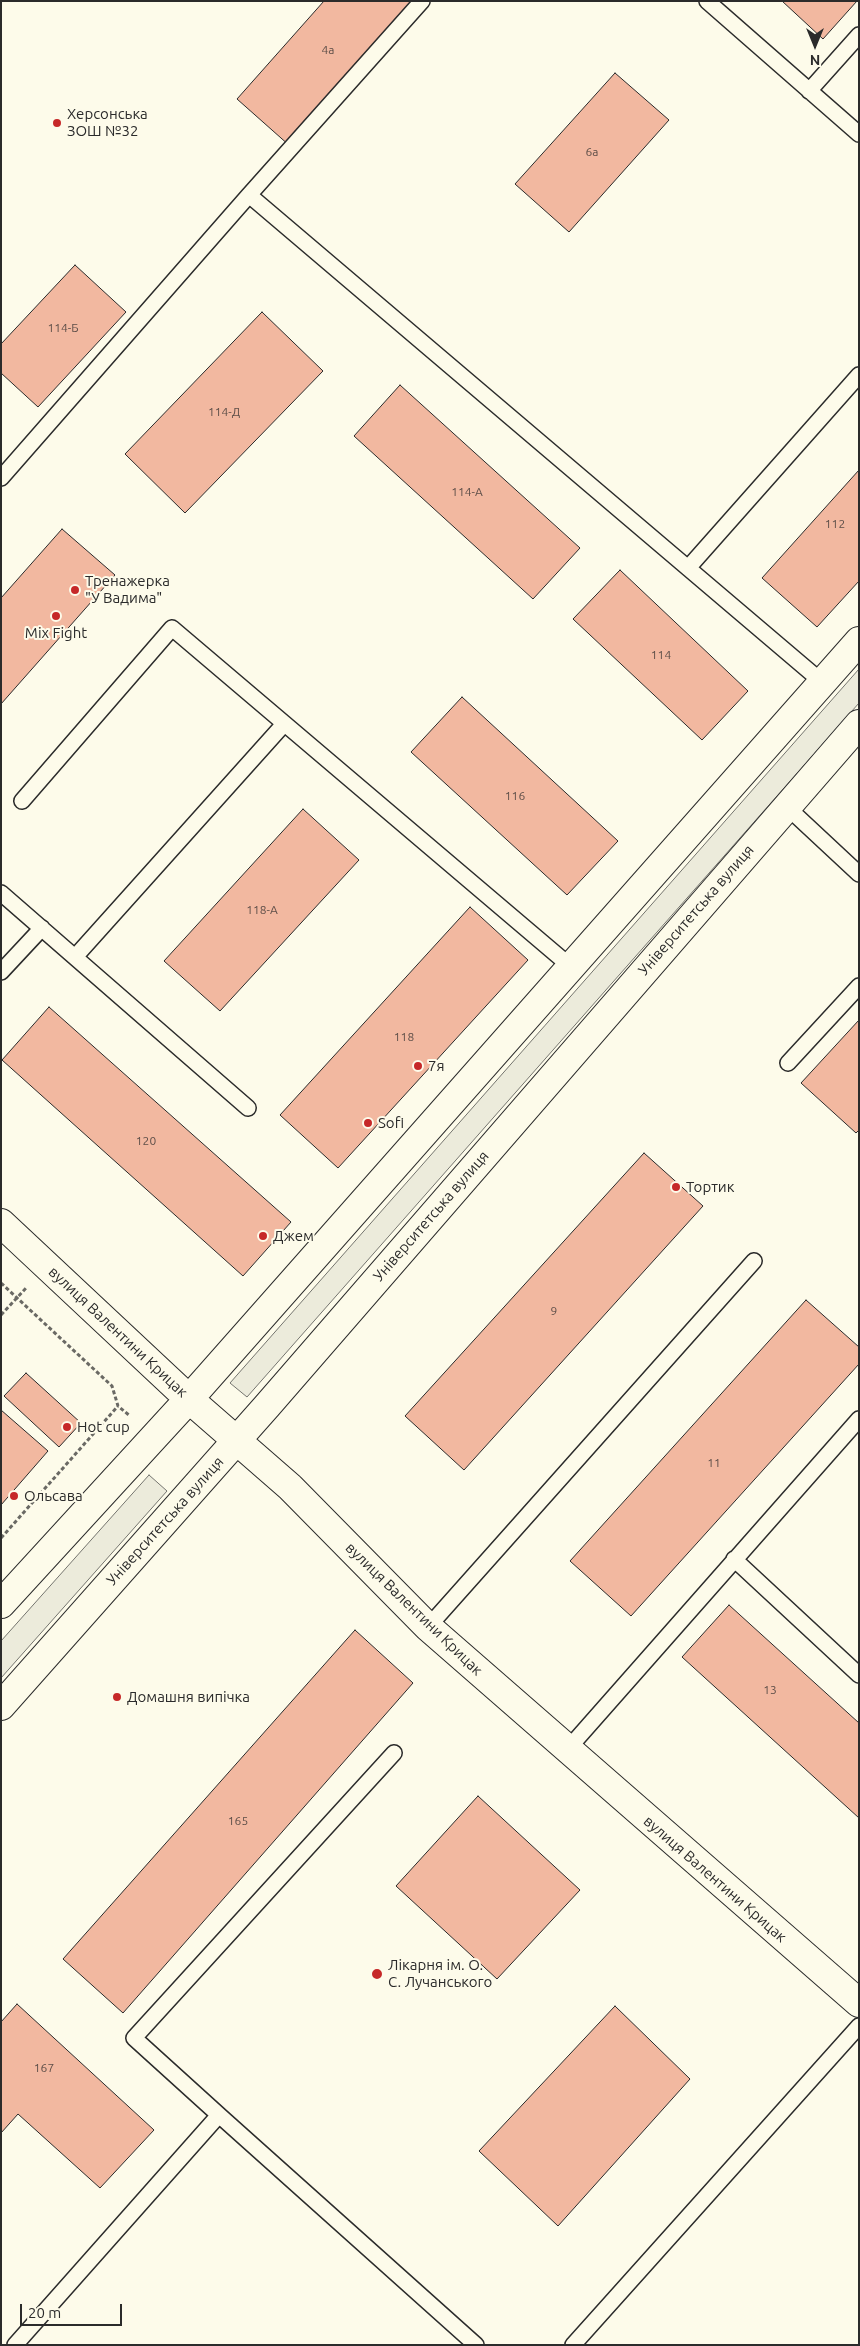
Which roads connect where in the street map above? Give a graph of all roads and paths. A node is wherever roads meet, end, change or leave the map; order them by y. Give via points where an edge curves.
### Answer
1 (422, 1) edge
2 (707, 1) edge
3 (859, 35) edge
4 (809, 91) junction
5 (859, 134) edge
6 (250, 195) junction
7 (859, 375) edge
8 (1, 478) edge
9 (688, 568) junction
10 (859, 641) edge
11 (822, 682) junction
12 (284, 724) junction
13 (859, 724) edge
14 (22, 801) dead end
15 (786, 806) junction
16 (859, 874) edge
17 (1, 893) edge
18 (42, 928) junction
19 (75, 957) junction
20 (570, 966) junction
21 (1, 972) edge
22 (859, 986) edge
23 (788, 1063) dead end
24 (248, 1108) dead end
25 (1, 1223) edge
26 (754, 1261) dead end
27 (1, 1284) edge
28 (189, 1399) junction
29 (859, 1419) edge
30 (236, 1442) junction
31 (1, 1538) edge
32 (734, 1559) junction
33 (1, 1604) edge
34 (428, 1627) junction
35 (859, 1675) edge
36 (1, 1706) edge
37 (567, 1750) junction
38 (394, 1753) dead end
39 (859, 2003) edge
40 (859, 2026) edge
41 (219, 2115) junction
42 (15, 2345) edge
43 (476, 2345) edge
44 (573, 2345) edge

1 - 6 lane
2 - 4 lane
3 - 4 lane
4 - 5 lane
6 - 8 lane
6 - 9 lane
7 - 9 lane
9 - 11 lane
10 - 11 street
11 - 20 street
12 - 14 lane via 172,628
12 - 19 lane
12 - 20 lane
13 - 15 street, Університетська вулиця
15 - 16 lane
15 - 30 street, Університетська вулиця
17 - 18 lane
18 - 19 lane
18 - 21 lane
19 - 24 lane
20 - 28 street
22 - 23 lane
25 - 28 street, вулиця Валентини Крицак
26 - 34 lane
27 - 31 path via 112,1386 118,1406
28 - 30 street, вулиця Валентини Крицак
28 - 33 street
29 - 32 lane
30 - 34 street, вулиця Валентини Крицак via 290,1487
30 - 36 street, Університетська вулиця
32 - 35 lane
32 - 37 lane
34 - 37 street, вулиця Валентини Крицак
37 - 39 street, вулиця Валентини Крицак
38 - 41 lane via 134,2038
40 - 44 lane
41 - 42 lane
41 - 43 lane

